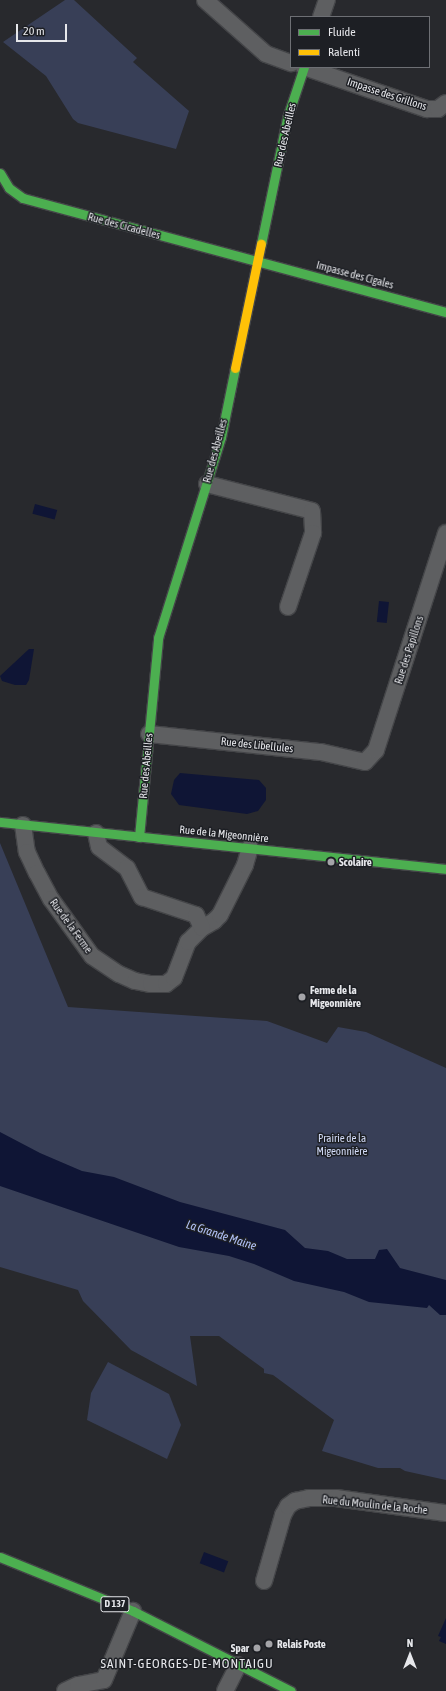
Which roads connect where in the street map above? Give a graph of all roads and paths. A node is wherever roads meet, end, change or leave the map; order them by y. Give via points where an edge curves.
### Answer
1 (205, 0) edge
2 (327, 0) edge
3 (321, 16) edge
4 (290, 63) edge
5 (303, 68) edge
6 (306, 68) edge
7 (446, 103) edge
8 (0, 173) edge
9 (258, 261) junction
10 (446, 312) edge
11 (207, 484) junction
12 (446, 533) edge
13 (288, 607) dead end
14 (149, 734) junction
15 (365, 762) joint
16 (0, 822) edge
17 (23, 825) junction
18 (96, 833) junction
19 (139, 837) junction
20 (250, 848) junction
21 (446, 869) edge
22 (202, 928) junction
23 (446, 1513) edge
24 (0, 1557) edge
25 (264, 1580) dead end
26 (133, 1610) junction
27 (238, 1665) junction
28 (64, 1691) edge
29 (224, 1691) edge
30 (291, 1691) edge

1 - 4 street via 266,54
2 - 3 street
5 - 9 street, Rue des Abeilles via 287,118
6 - 7 street, Impasse des Grillons via 427,109 438,109
8 - 9 street, Rue des Cicadelles via 9,188 23,198
9 - 10 street, Impasse des Cigales
9 - 11 street, Rue des Abeilles via 221,437
11 - 13 street via 312,511 313,533
11 - 14 street, Rue des Abeilles via 158,638
12 - 15 street, Rue des Papillons via 376,750
14 - 15 street, Rue des Libellules via 321,752
14 - 19 street, Rue des Abeilles
16 - 17 street, Rue de la Migeonnière
17 - 18 street, Rue de la Migeonnière
17 - 22 street, Rue de la Ferme via 28,852 51,898 92,956 119,974 135,981 166,984 177,973 188,942
18 - 19 street, Rue de la Migeonnière
18 - 22 street via 99,847 127,868 142,897 196,915
19 - 20 street, Rue de la Migeonnière
20 - 21 street, Rue de la Migeonnière
20 - 22 street, Rue de la Ferme via 220,915
23 - 25 street, Rue du Moulin de la Roche via 336,1498 295,1501 288,1506 283,1515
24 - 26 street, D 137
26 - 27 street, D 137
26 - 28 street via 104,1680 78,1685
27 - 29 street
27 - 30 street, D 137

